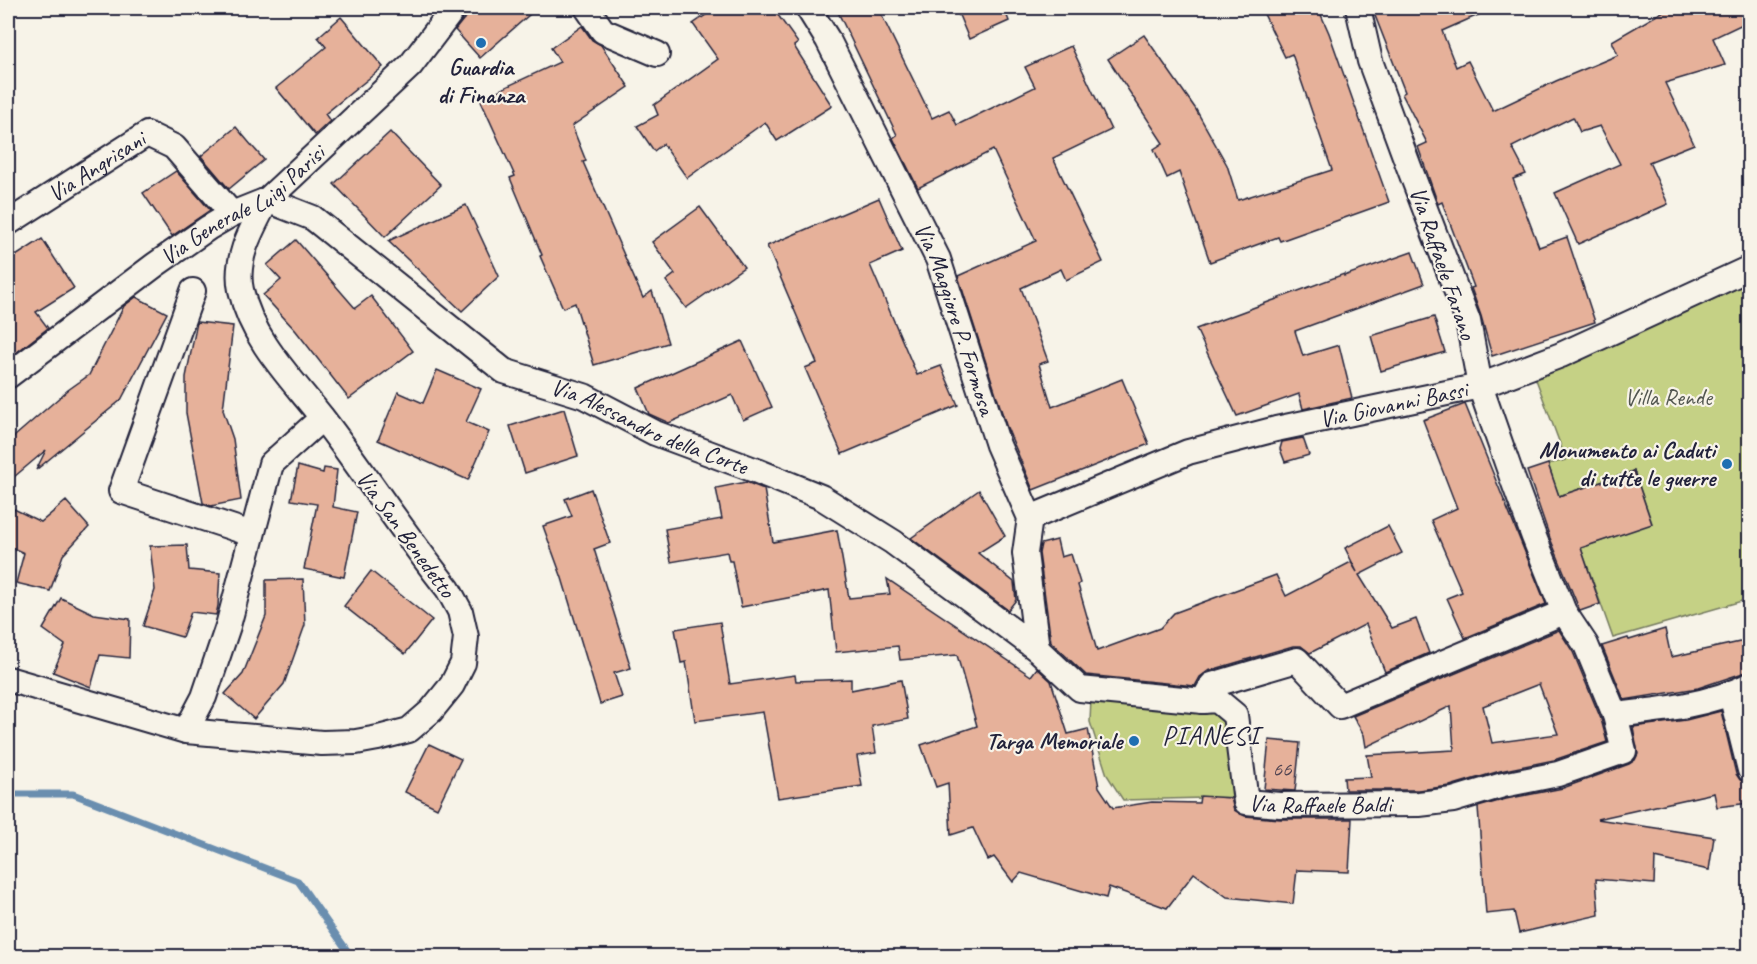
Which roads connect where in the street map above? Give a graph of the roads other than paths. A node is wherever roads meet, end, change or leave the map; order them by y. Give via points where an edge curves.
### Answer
1 (454, 8) edge
2 (587, 8) edge
3 (807, 8) edge
4 (1358, 8) edge
5 (657, 54) dead end
6 (267, 200) junction
7 (231, 214) junction
8 (8, 223) edge
9 (1749, 268) edge
10 (193, 291) dead end
11 (8, 376) edge
12 (1480, 386) junction
13 (322, 418) junction
14 (1030, 518) junction
15 (252, 534) junction
16 (1564, 612) junction
17 (1037, 649) junction
18 (8, 680) edge
19 (1740, 690) edge
20 (1203, 701) junction
21 (1615, 715) junction
22 (186, 731) junction
23 (1749, 770) edge

1 - 6 street, Via Generale Luigi Parisi via 410,66
2 - 5 street via 603,31
3 - 14 street, Via Maggiore P. Formosa via 828,40 938,259 998,445
4 - 12 street, Via Raffaele Farano via 1370,61 1468,321
6 - 7 street, Via Generale Luigi Parisi
6 - 13 street, Via San Benedetto via 241,260 240,288 250,319 269,350
6 - 17 street, Via Alessandro della Corte via 313,218 504,371 584,396 655,433 821,497 893,542
7 - 8 street, Via Angrisani via 174,147 147,134
7 - 11 street, Via Generale Luigi Parisi via 155,265
9 - 12 street, Via Giovanni Bassi via 1561,355
10 - 15 street via 121,491
12 - 14 street, Via Giovanni Bassi via 1276,429 1188,452
12 - 16 street, Via Raffaele Farano
13 - 15 street via 271,464
13 - 22 street, Via San Benedetto via 460,611 466,637 463,663 452,685 431,711 409,730 378,738 322,743
14 - 17 street via 1025,553
15 - 22 street via 208,687
16 - 20 street via 1340,706 1297,660 1212,685
16 - 21 street, Via Raffaele Farano via 1586,645
17 - 20 street, Via Raffaele Baldi via 1080,689
18 - 22 street, Via San Benedetto
19 - 21 street via 1667,710
19 - 23 street
20 - 21 street, Via Raffaele Baldi via 1217,700 1235,715 1245,802 1280,805 1419,804 1453,800 1558,774 1624,751

